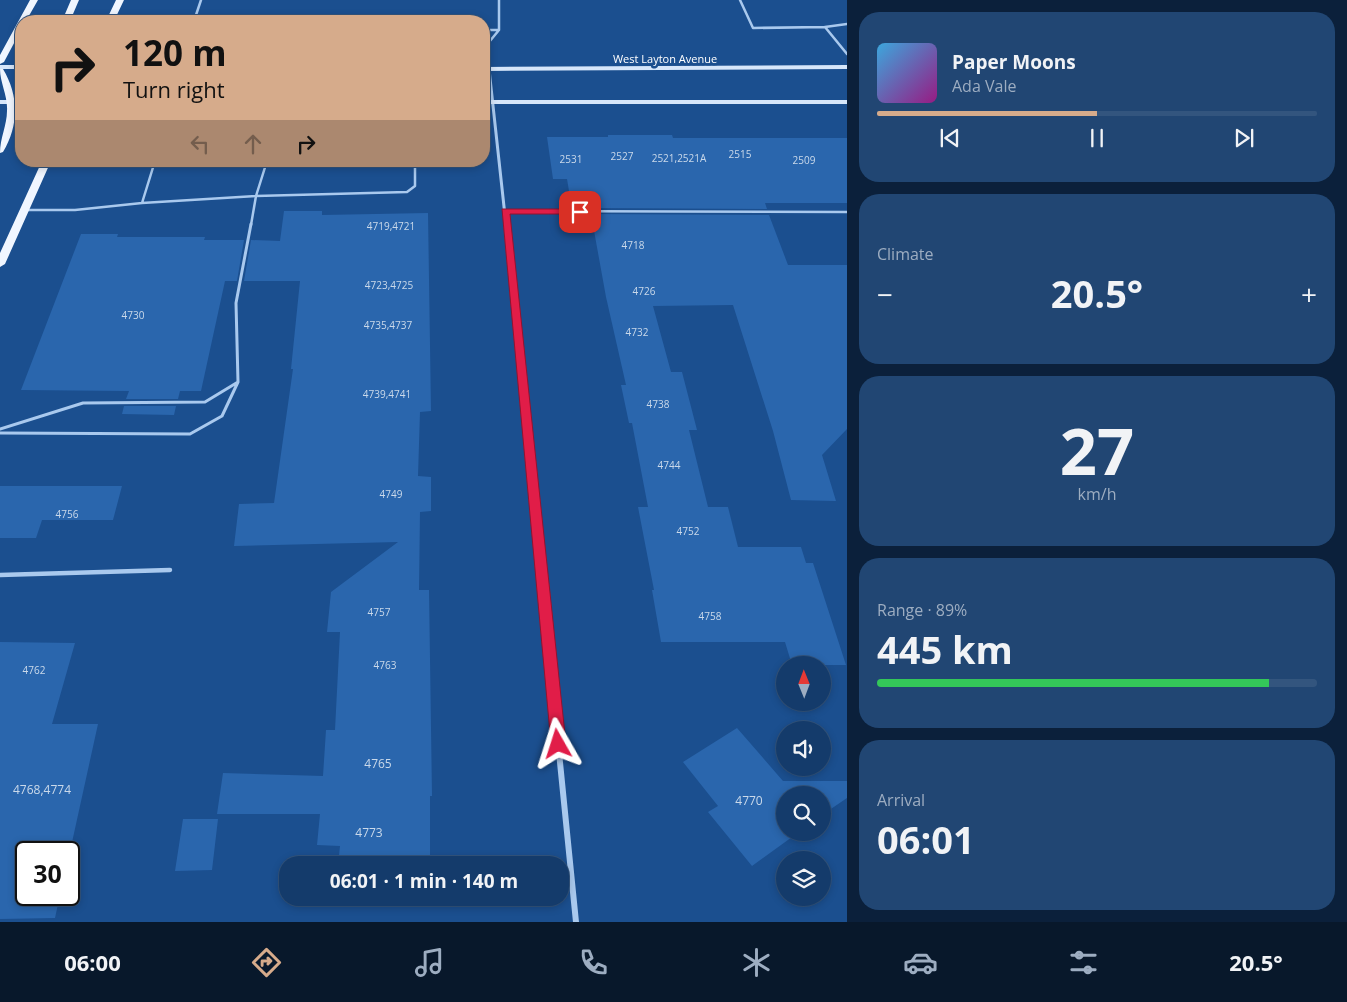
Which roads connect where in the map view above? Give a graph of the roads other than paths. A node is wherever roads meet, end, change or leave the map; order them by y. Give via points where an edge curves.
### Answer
1 (34, 0) edge
2 (75, 0) edge
3 (120, 0) edge
4 (201, 0) edge
5 (499, 0) edge
6 (740, 0) edge
7 (26, 15) edge
8 (69, 15) edge
9 (113, 15) edge
10 (196, 15) edge
11 (847, 24) edge
12 (825, 27) junction
13 (490, 30) edge
14 (499, 30) junction
15 (15, 35) edge
16 (490, 41) edge
17 (847, 54) edge
18 (0, 62) edge
19 (0, 67) edge
20 (15, 67) edge
21 (847, 67) edge
22 (490, 69) edge
23 (0, 72) edge
24 (490, 86) edge
25 (15, 98) edge
26 (0, 102) edge
27 (15, 102) edge
28 (490, 102) edge
29 (494, 102) junction
30 (847, 102) edge
31 (15, 109) edge
32 (0, 150) edge
33 (44, 167) edge
34 (153, 167) edge
35 (265, 167) edge
36 (415, 167) edge
37 (256, 196) junction
38 (142, 203) junction
39 (25, 210) junction
40 (505, 211) junction
41 (847, 212) edge
42 (0, 264) edge
43 (238, 382) junction
44 (0, 431) edge
45 (170, 570) dead end
46 (0, 575) edge
47 (576, 922) edge

1 - 7 main road
2 - 8 main road
3 - 9 main road
4 - 10 lane
5 - 14 lane
6 - 12 lane via 753,28
11 - 12 lane
12 - 17 lane
13 - 14 lane
14 - 16 lane
15 - 18 main road
19 - 20 main road
21 - 22 main road, West Layton Avenue
23 - 25 main road
24 - 29 street
26 - 27 main road
28 - 29 main road
29 - 30 main road
29 - 40 street
31 - 32 main road
33 - 39 main road
34 - 38 lane
35 - 37 lane
36 - 37 lane via 415,186 407,192
37 - 38 lane
37 - 43 lane via 236,303
38 - 39 lane via 75,210
39 - 42 main road
40 - 41 lane
40 - 47 street
43 - 44 lane via 205,402 84,403
43 - 44 lane via 222,416 190,434
45 - 46 lane

